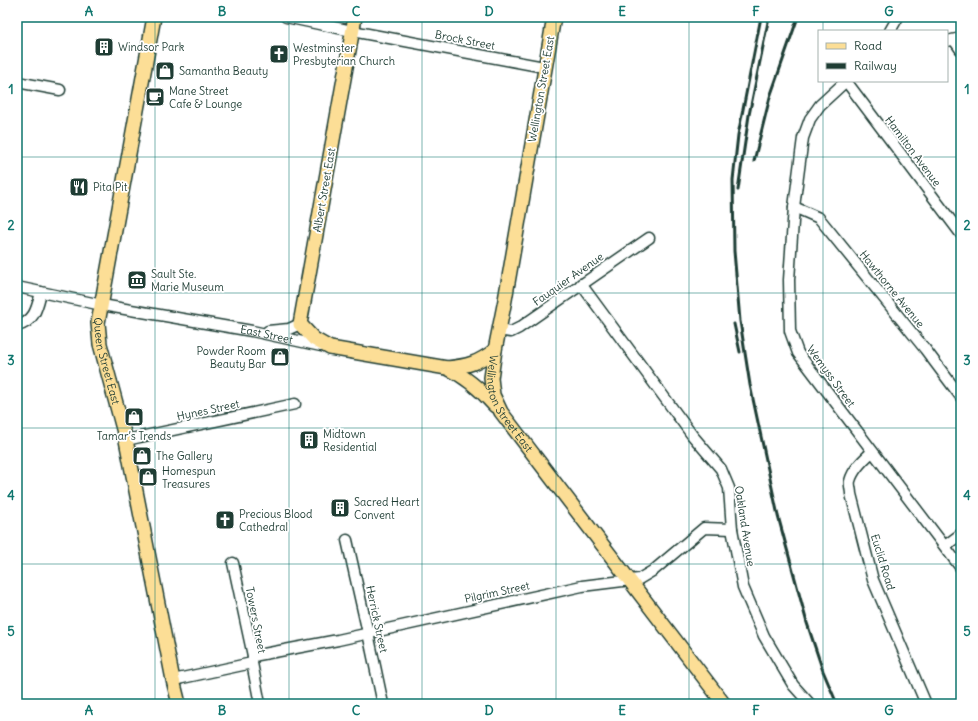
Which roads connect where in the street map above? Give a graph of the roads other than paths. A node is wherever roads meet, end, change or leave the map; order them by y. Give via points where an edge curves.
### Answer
1 (154, 17) edge
2 (286, 17) edge
3 (355, 17) edge
4 (898, 17) edge
5 (556, 19) edge
6 (891, 30) edge
7 (352, 31) junction
8 (954, 40) edge
9 (961, 50) edge
10 (544, 67) junction
11 (17, 82) edge
12 (845, 82) edge
13 (847, 82) edge
14 (60, 90) dead end
15 (794, 207) junction
16 (961, 234) edge
17 (649, 238) dead end
18 (581, 284) junction
19 (17, 287) edge
20 (40, 292) junction
21 (102, 305) junction
22 (300, 324) junction
23 (17, 326) edge
24 (499, 330) junction
25 (252, 331) junction
26 (330, 348) junction
27 (495, 350) junction
28 (447, 368) junction
29 (961, 398) edge
30 (296, 404) dead end
31 (500, 412) junction
32 (126, 440) junction
33 (872, 452) junction
34 (732, 529) junction
35 (961, 534) edge
36 (347, 540) dead end
37 (945, 546) junction
38 (233, 563) dead end
39 (961, 568) edge
40 (627, 579) junction
41 (368, 633) junction
42 (252, 660) junction
43 (173, 680) junction
44 (179, 704) edge
45 (260, 704) edge
46 (383, 704) edge
47 (724, 704) edge
48 (810, 704) edge
49 (926, 704) edge

1 - 21 main road, Queen Street East
2 - 7 street, Brock Street
3 - 7 main road, Albert Street East
4 - 6 street
5 - 10 main road, Wellington Street East
7 - 10 street, Brock Street
7 - 22 main road, Albert Street East
8 - 9 street
10 - 24 main road, Wellington Street East
11 - 14 street
12 - 15 street, Wemyss Street via 820,105 810,119 803,138
13 - 16 street, Hamilton Avenue
15 - 29 street, Hawthorne Avenue via 819,218 925,349
15 - 33 street, Wemyss Street via 789,280 790,331 798,353
17 - 18 street, Fauquier Avenue
18 - 24 street, Fauquier Avenue via 520,328 511,332
18 - 34 street, Oakland Avenue via 692,435 721,469 729,488
19 - 20 street, East Street
20 - 21 street, East Street
20 - 23 street via 32,318
21 - 25 street, East Street
21 - 32 main road, Queen Street East via 98,323 100,344
22 - 25 street via 278,331
22 - 26 main road via 314,339
24 - 27 main road, Wellington Street East
25 - 26 street, East Street
26 - 28 main road, East Street
27 - 28 main road via 474,364
27 - 31 main road, Wellington Street East via 491,378 493,395
28 - 31 main road, East Street via 476,385
30 - 32 street, Hynes Street
31 - 40 main road, Wellington Street East
32 - 43 main road, Queen Street East
33 - 37 street, Wemyss Street
33 - 49 street, Euclid Road via 856,468 850,481 851,494 873,580
34 - 40 street, Pilgrim Street via 704,528 654,570 639,579
34 - 48 street, Oakland Avenue via 743,587 764,636 793,685
35 - 37 street
36 - 41 street, Herrick Street
37 - 39 street, Wemyss Street
38 - 42 street, Towers Street
40 - 41 street, Pilgrim Street via 582,586
40 - 47 main road, Wellington Street East
41 - 42 street, Pilgrim Street
41 - 46 street, Herrick Street
42 - 43 street, Pilgrim Street
42 - 45 street, Towers Street
43 - 44 main road, Queen Street East

